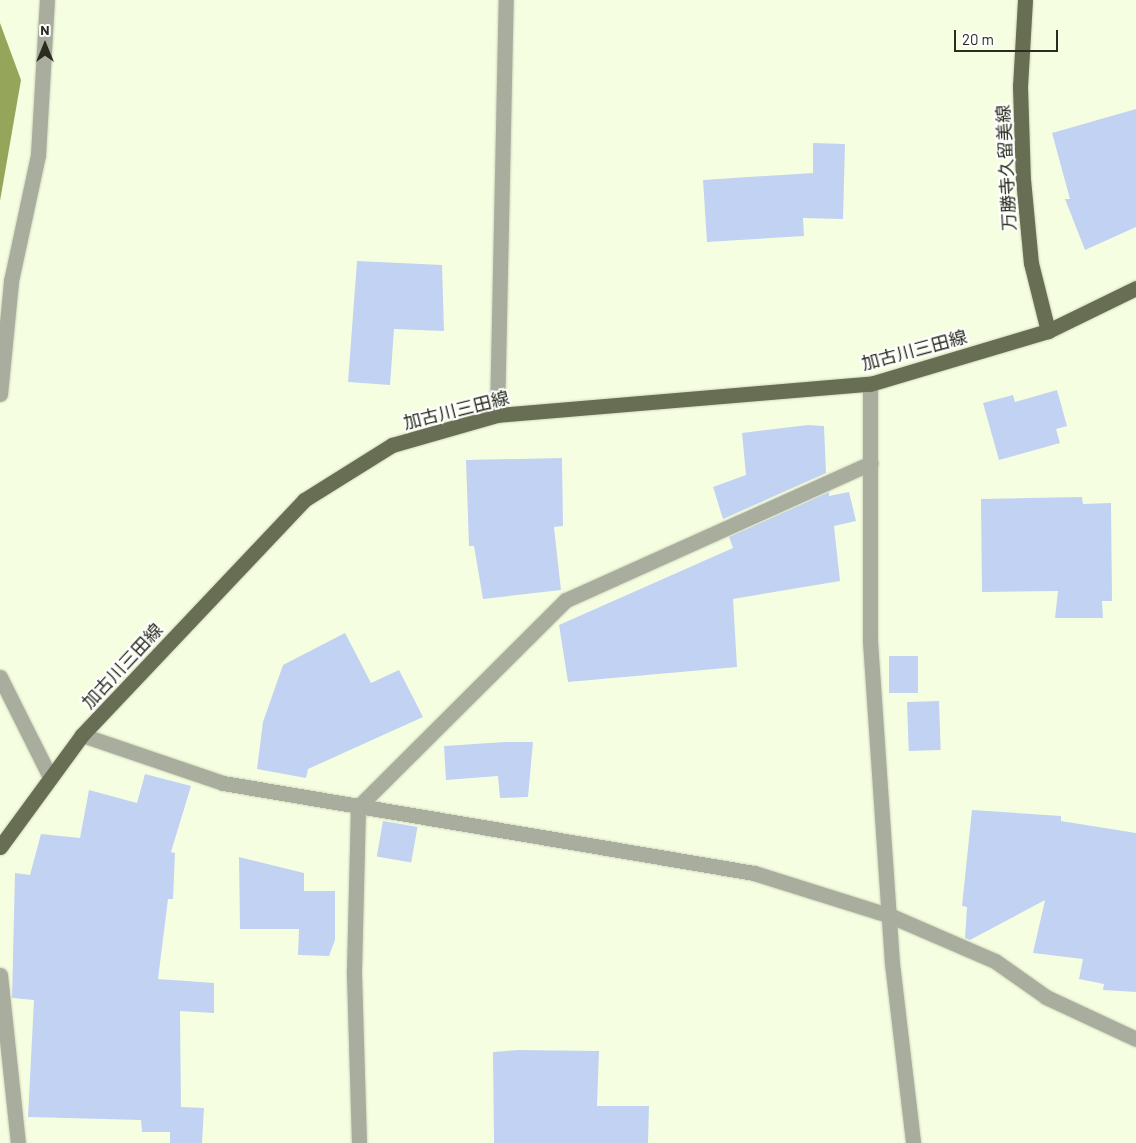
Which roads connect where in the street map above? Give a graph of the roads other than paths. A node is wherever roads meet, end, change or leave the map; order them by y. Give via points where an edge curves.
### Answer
1 (48, 0) edge
2 (506, 0) edge
3 (1025, 0) edge
4 (1136, 288) edge
5 (1048, 331) junction
6 (870, 384) junction
7 (0, 394) edge
8 (497, 415) junction
9 (871, 463) junction
10 (0, 677) edge
11 (82, 735) junction
12 (49, 775) junction
13 (358, 807) junction
14 (0, 847) edge
15 (891, 916) junction
16 (0, 974) edge
17 (1136, 1039) edge
18 (18, 1143) edge
19 (359, 1143) edge
20 (913, 1143) edge

1 - 7 street via 38,156 11,281
2 - 8 street
3 - 5 main road, 万勝寺久留美線 via 1020,86 1023,178 1030,264
4 - 5 main road, 加古川三田線
5 - 6 main road, 加古川三田線
6 - 8 main road, 加古川三田線
6 - 9 street
8 - 11 main road, 加古川三田線 via 392,445 304,500
9 - 13 street via 566,600
9 - 15 street via 870,641
10 - 12 street
11 - 12 main road, 加古川三田線
11 - 13 street via 223,783
12 - 14 main road, 加古川三田線
13 - 15 street via 754,873
13 - 19 street via 354,970
15 - 17 street via 995,961 1046,997
15 - 20 street via 892,963
16 - 18 street

